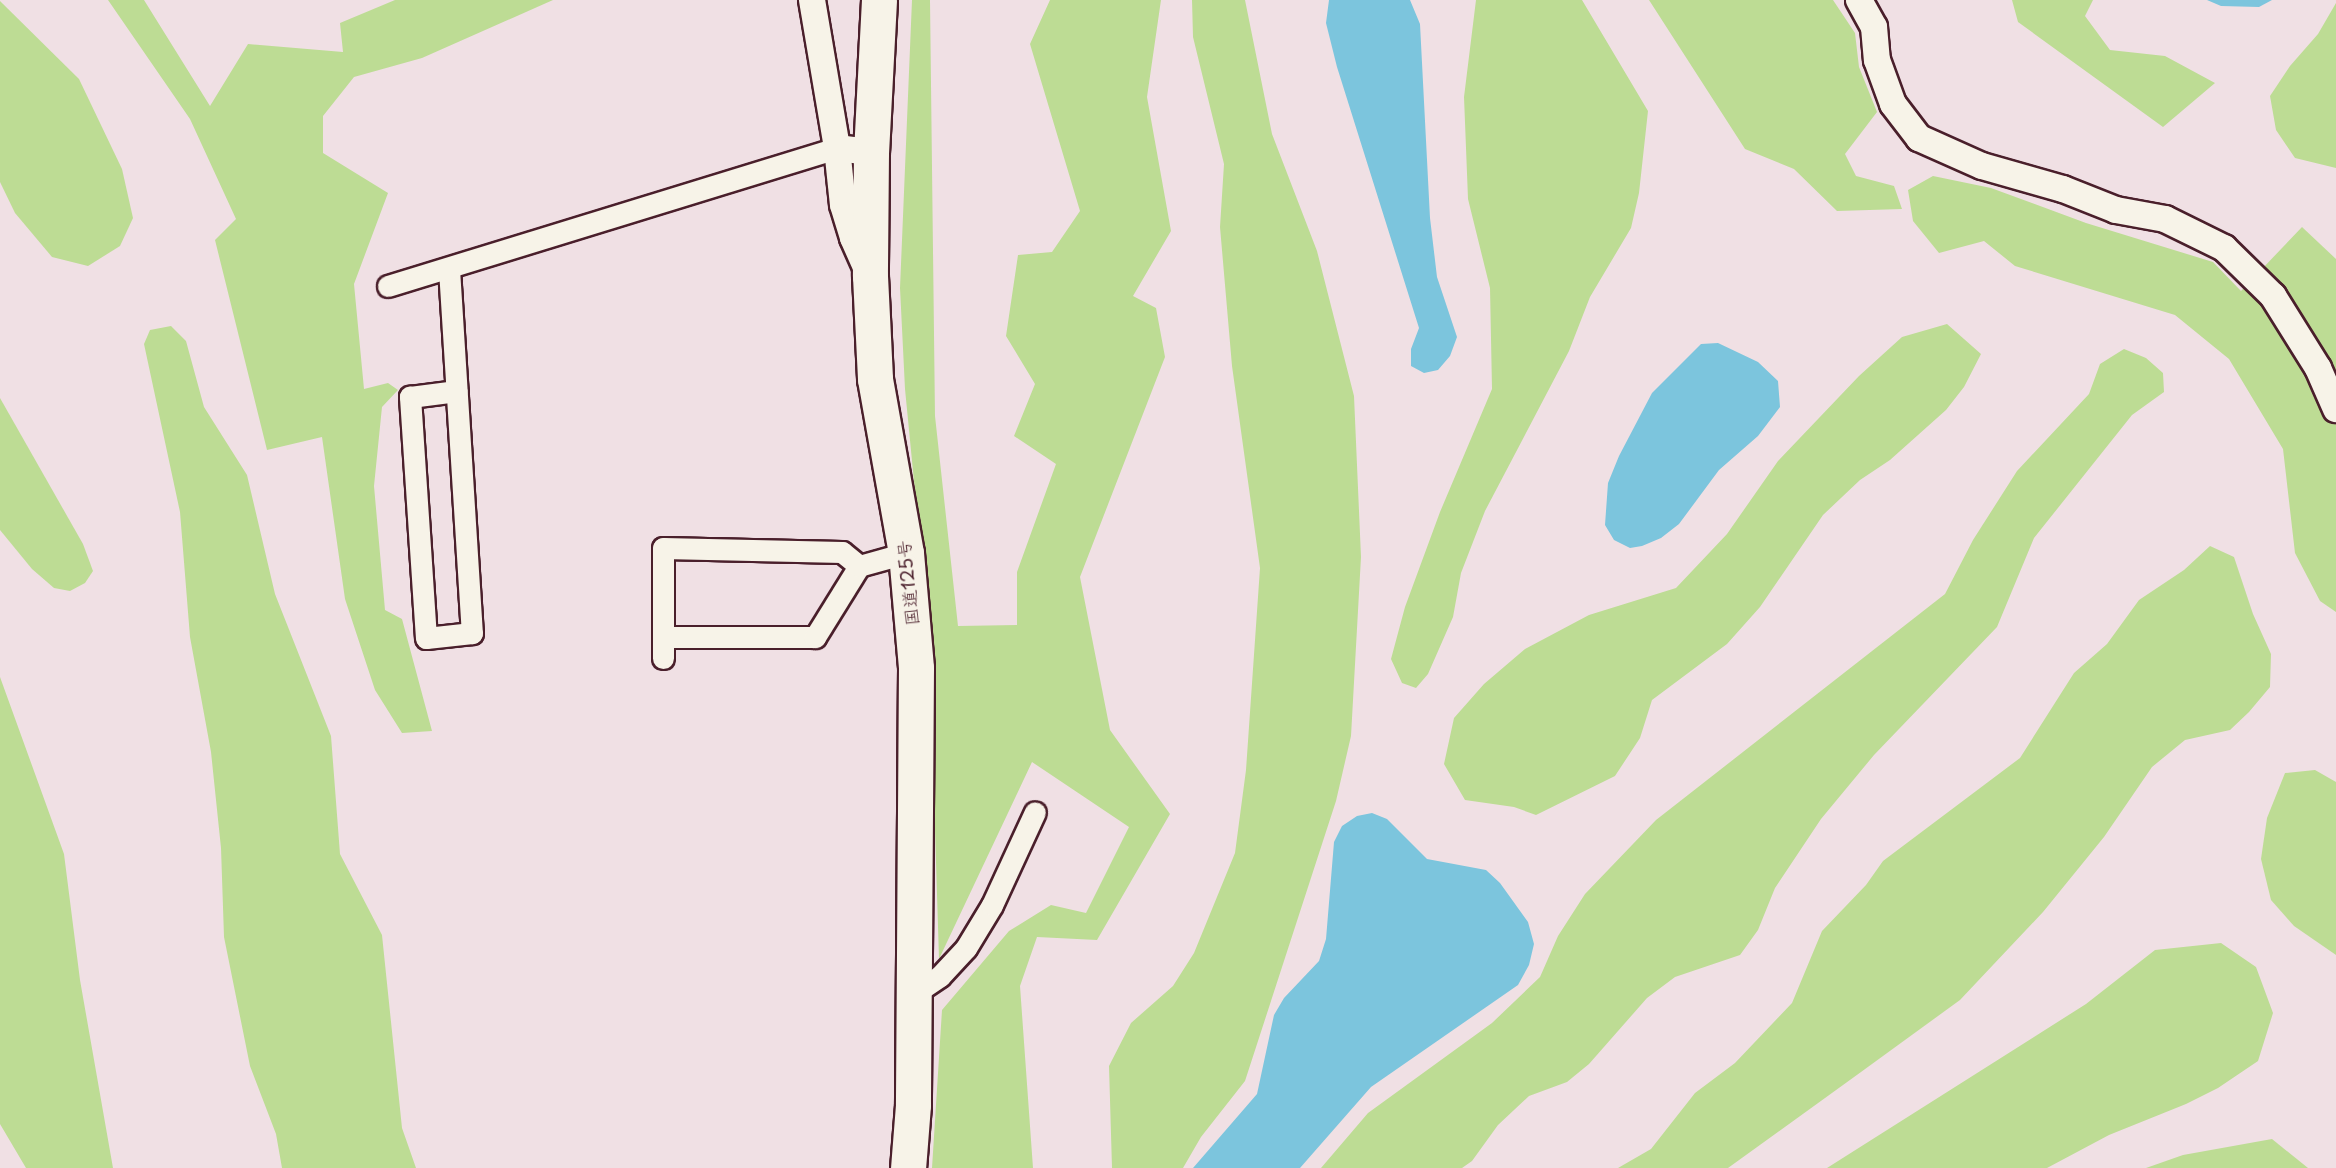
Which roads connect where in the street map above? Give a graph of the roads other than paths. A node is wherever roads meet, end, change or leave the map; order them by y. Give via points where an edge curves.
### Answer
1 (812, 0) edge
2 (879, 0) edge
3 (1859, 0) edge
4 (837, 148) junction
5 (871, 152) junction
6 (449, 269) junction
7 (870, 276) junction
8 (388, 286) dead end
9 (457, 390) junction
10 (2336, 409) edge
11 (906, 554) junction
12 (859, 566) junction
13 (1035, 812) dead end
14 (915, 993) junction
15 (908, 1168) edge

1 - 4 street
2 - 5 highway, 国道125号
3 - 10 street via 1874,27 1877,60 1892,104 1919,138 1982,166 2116,210 2165,219 2224,248 2273,296 2318,368
4 - 5 street
4 - 6 street
4 - 7 street via 843,205
5 - 7 highway, 国道125号
6 - 8 street
6 - 9 street
7 - 11 highway, 国道125号 via 875,379
9 - 9 street via 472,633 426,638 410,397
11 - 12 street
11 - 14 highway, 国道125号 via 916,668
12 - 12 street via 814,637 663,648 663,548 842,552
13 - 14 street via 992,905 966,948 940,976
14 - 15 highway, 国道125号

